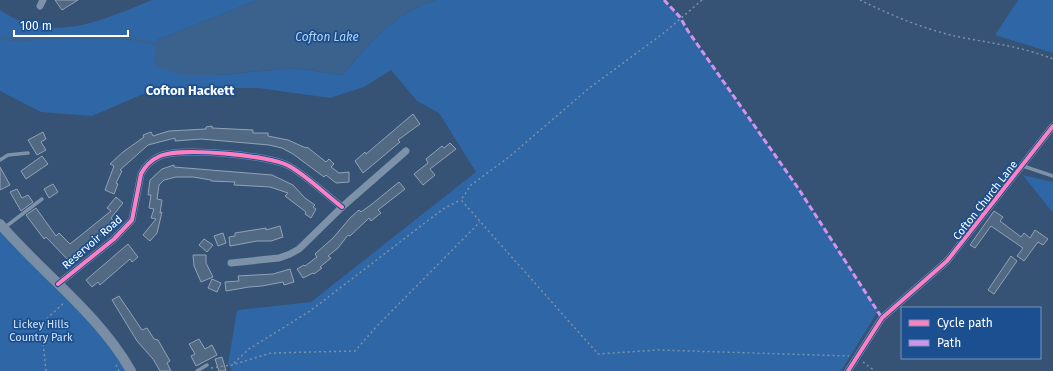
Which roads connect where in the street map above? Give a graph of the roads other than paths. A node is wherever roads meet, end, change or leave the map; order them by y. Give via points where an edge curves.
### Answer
1 (1053, 126) edge
2 (406, 151) dead end
3 (28, 153) dead end
4 (0, 160) edge
5 (1023, 166) junction
6 (1053, 176) edge
7 (42, 199) dead end
8 (342, 207) junction
9 (2, 226) edge
10 (231, 262) dead end
11 (58, 284) junction
12 (206, 367) road end
13 (131, 371) edge
14 (197, 371) edge
15 (848, 371) edge

1 - 5 street, Cofton Church Lane
2 - 8 street
3 - 4 lane via 8,155
5 - 6 lane
5 - 15 street, Cofton Church Lane via 947,261 882,318
7 - 9 lane
8 - 10 street via 299,249 290,254 279,258
8 - 11 street, Reservoir Road via 289,166 273,160 194,152 161,155 144,168 141,174 132,220 114,239
9 - 11 main road
11 - 13 main road via 89,314
12 - 14 lane

